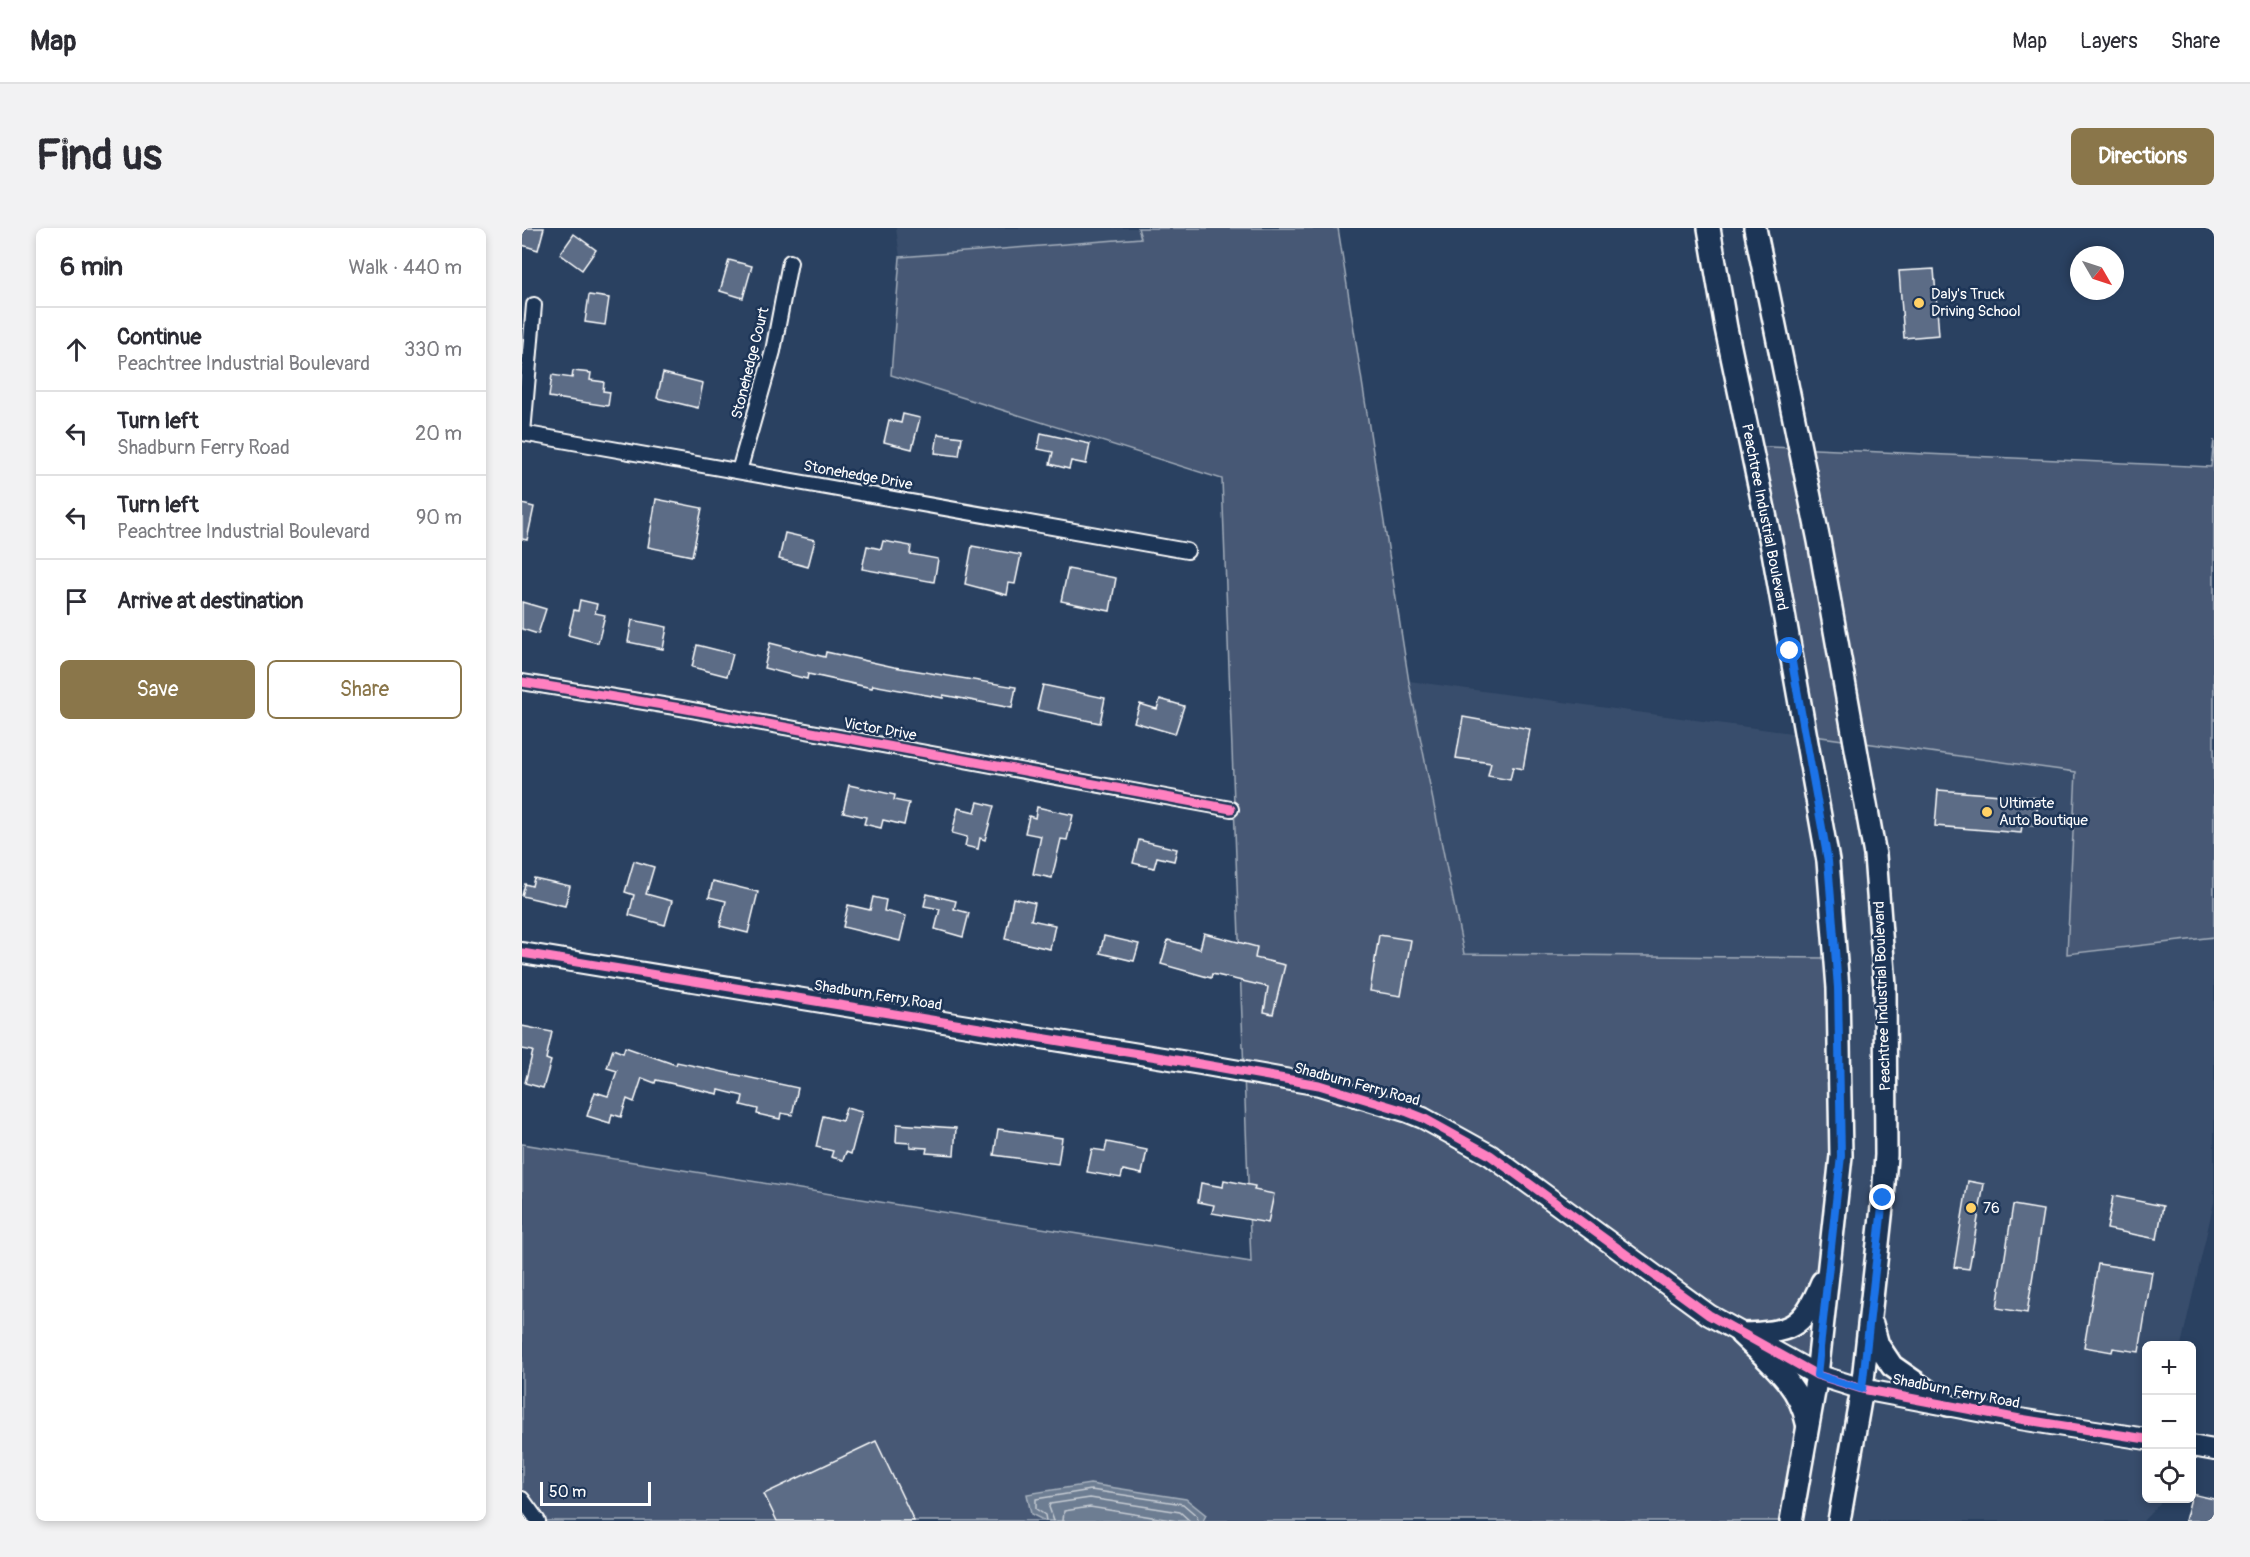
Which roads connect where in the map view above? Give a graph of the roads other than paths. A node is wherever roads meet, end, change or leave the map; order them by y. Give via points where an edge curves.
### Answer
1 (1709, 228) edge
2 (1755, 228) edge
3 (790, 262) dead end
4 (534, 304) dead end
5 (522, 433) edge
6 (739, 471) junction
7 (1187, 551) dead end
8 (522, 682) edge
9 (1231, 809) dead end
10 (522, 953) edge
11 (1831, 1263) junction
12 (1870, 1320) junction
13 (1741, 1334) junction
14 (1817, 1375) junction
15 (1862, 1389) junction
16 (1948, 1405) junction
17 (1807, 1434) junction
18 (2142, 1438) edge
19 (2196, 1447) edge
20 (2214, 1450) edge
21 (522, 1499) edge
22 (538, 1521) edge
23 (1791, 1521) edge
24 (1839, 1521) edge

1 - 11 main road, Peachtree Industrial Boulevard via 1773,552 1828,861 1838,988 1841,1156
2 - 12 main road, Peachtree Industrial Boulevard via 1816,530 1875,855 1885,986 1886,1132
3 - 6 street, Stonehedge Court via 773,351
4 - 5 street
5 - 6 street, Stonehedge Drive
6 - 7 street, Stonehedge Drive
8 - 9 street, Victor Drive
10 - 13 street, Shadburn Ferry Road via 1319,1085 1408,1112 1490,1155 1642,1268
11 - 13 main road via 1805,1317 1791,1328
11 - 14 main road, Peachtree Industrial Boulevard
12 - 15 main road, Peachtree Industrial Boulevard
12 - 16 main road via 1878,1345 1892,1366
13 - 14 street, Shadburn Ferry Road
13 - 17 main road via 1786,1378 1801,1401
14 - 15 street, Shadburn Ferry Road
14 - 17 main road, Peachtree Industrial Boulevard
15 - 16 street, Shadburn Ferry Road
15 - 24 main road, Peachtree Industrial Boulevard
16 - 18 street, Shadburn Ferry Road
17 - 23 main road, Peachtree Industrial Boulevard
19 - 20 street
21 - 22 street

